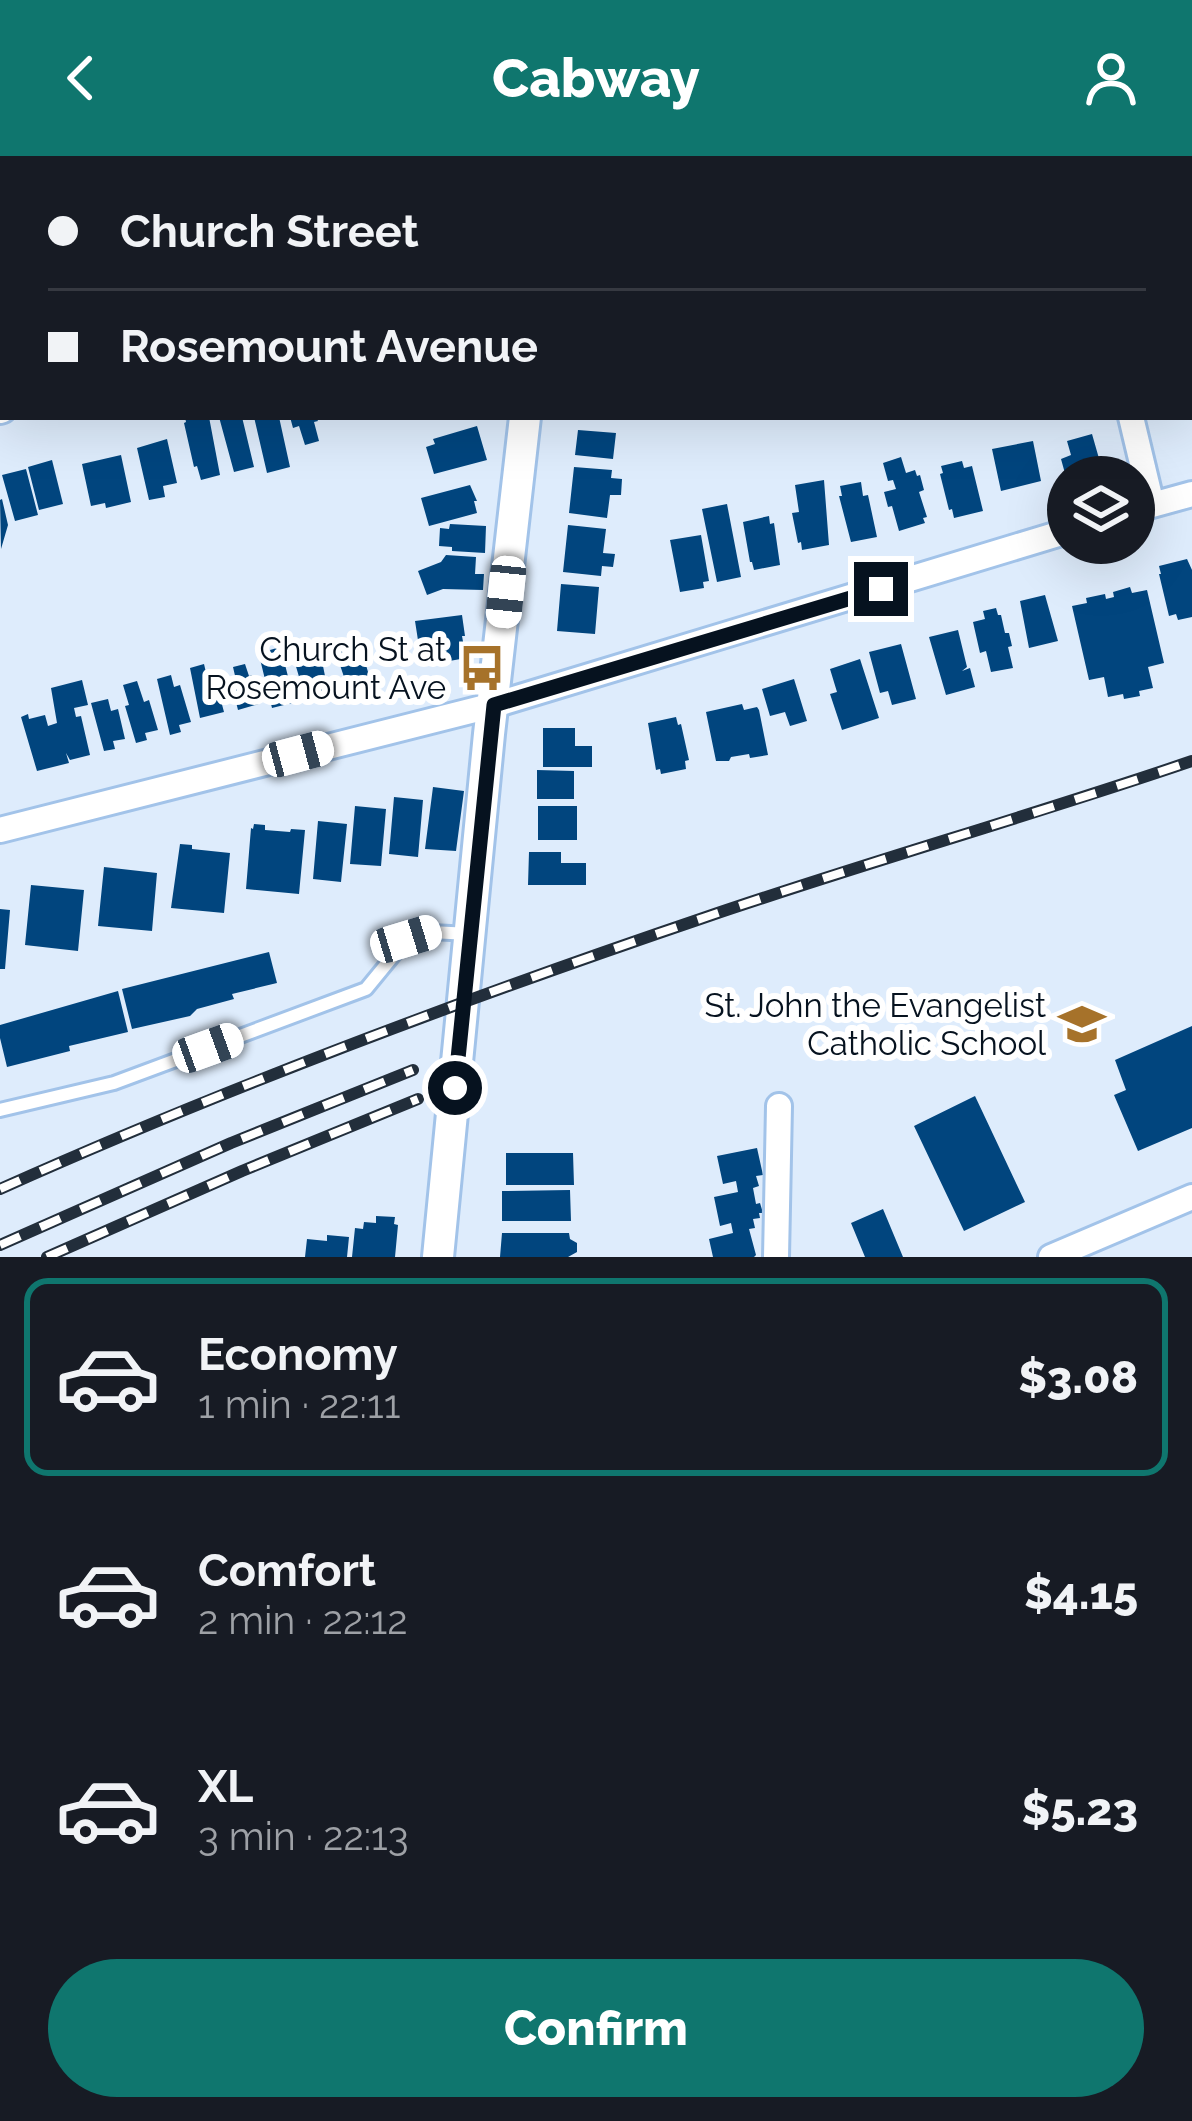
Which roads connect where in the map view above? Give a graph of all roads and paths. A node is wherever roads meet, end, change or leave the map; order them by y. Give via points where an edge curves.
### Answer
1 (525, 420) edge
2 (1131, 420) edge
3 (1136, 456) edge
4 (1192, 494) edge
5 (1155, 505) edge
6 (1047, 537) edge
7 (494, 705) junction
8 (0, 830) edge
9 (471, 934) junction
10 (779, 1106) dead end
11 (0, 1110) edge
12 (1192, 1197) edge
13 (438, 1257) edge
14 (776, 1257) edge
15 (1051, 1257) edge

1 - 7 street
2 - 3 street
4 - 5 street
6 - 7 street
7 - 8 street
7 - 9 street
9 - 11 lane via 406,939 366,989 114,1084
9 - 13 street
10 - 14 street
12 - 15 street

